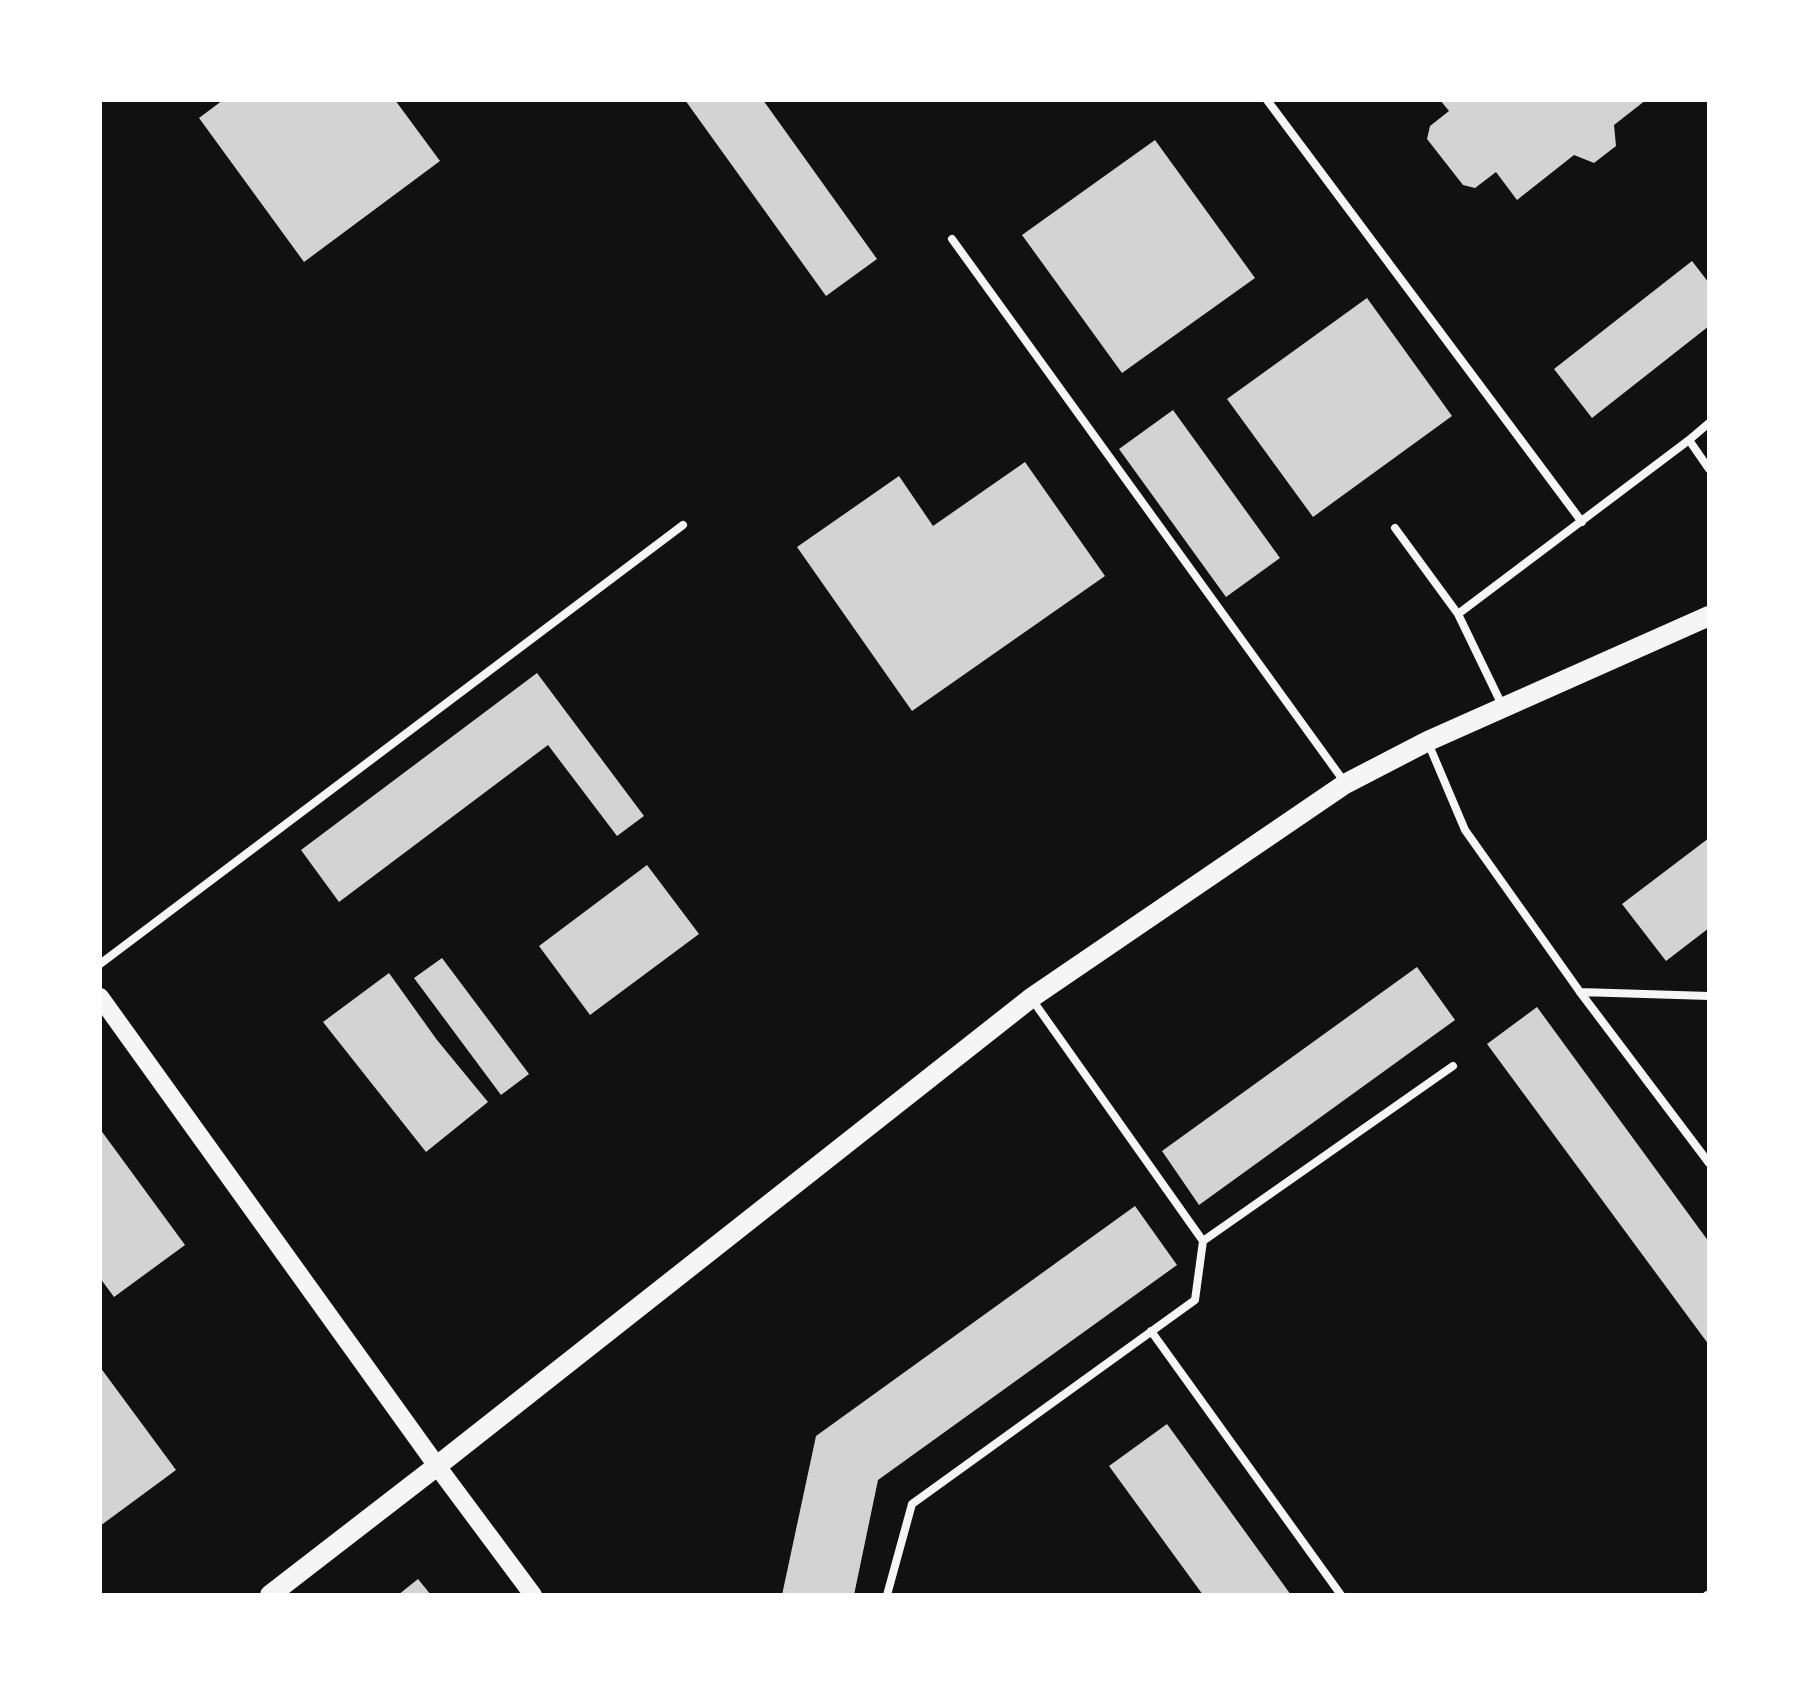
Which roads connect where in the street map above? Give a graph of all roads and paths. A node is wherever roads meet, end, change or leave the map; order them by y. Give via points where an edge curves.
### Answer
1 (1267, 100) edge
2 (952, 238) dead end
3 (1709, 423) edge
4 (1689, 440) junction
5 (1709, 469) edge
6 (1582, 522) junction
7 (683, 525) dead end
8 (1395, 528) dead end
9 (1458, 614) junction
10 (1709, 616) edge
11 (1503, 707) junction
12 (1428, 741) junction
13 (1346, 784) junction
14 (100, 964) edge
15 (1580, 992) junction
16 (1709, 996) edge
17 (100, 997) edge
18 (1031, 998) junction
19 (1454, 1066) dead end
20 (1709, 1164) edge
21 (1204, 1241) junction
22 (1151, 1331) junction
23 (438, 1466) junction
24 (270, 1595) edge
25 (533, 1595) edge
26 (887, 1595) edge
27 (1342, 1595) edge

1 - 6 lane
2 - 13 lane
3 - 4 lane
4 - 5 lane
4 - 6 lane
6 - 9 lane
7 - 14 lane
8 - 9 lane
9 - 11 lane
10 - 11 main road
11 - 12 main road
12 - 13 main road
12 - 15 lane via 1466,830
13 - 18 main road
15 - 16 lane
15 - 20 lane
17 - 23 street
18 - 21 lane
18 - 23 main road
19 - 21 lane
21 - 22 lane via 1195,1300
22 - 26 lane via 912,1504
22 - 27 lane
23 - 24 main road
23 - 25 street

